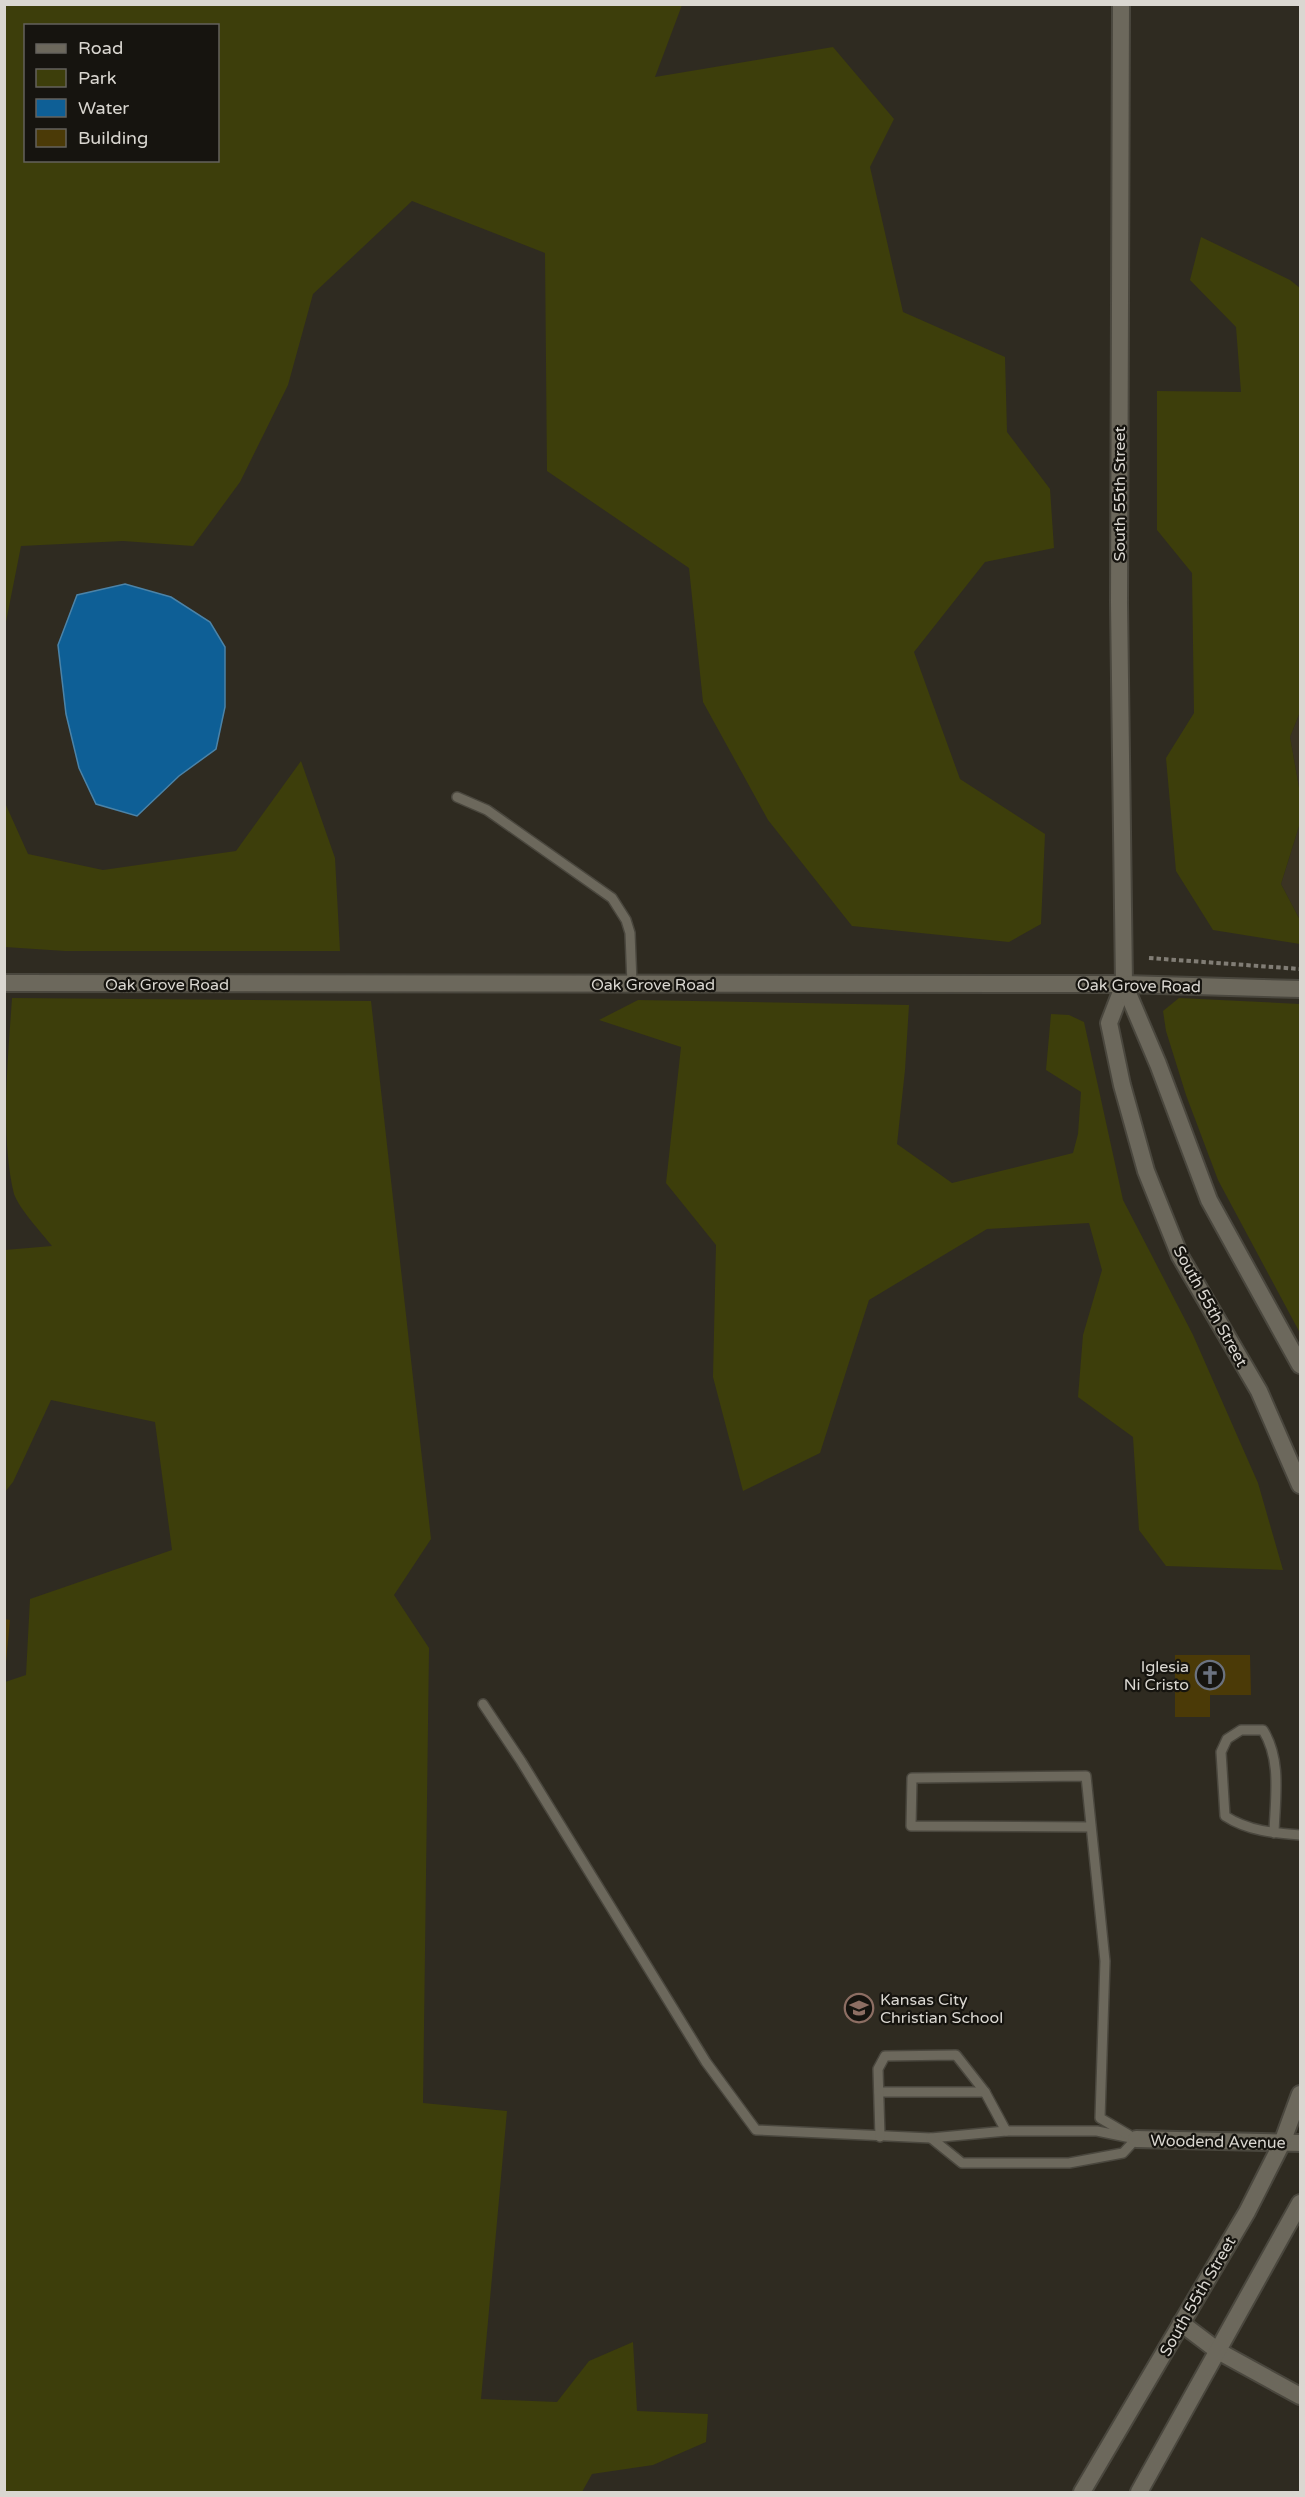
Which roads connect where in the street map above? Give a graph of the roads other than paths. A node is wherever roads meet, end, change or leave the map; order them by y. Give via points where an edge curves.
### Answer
1 (1121, 4) edge
2 (457, 797) dead end
3 (4, 983) edge
4 (632, 984) junction
5 (1124, 984) junction
6 (1300, 989) edge
7 (1300, 1365) edge
8 (1300, 1485) edge
9 (483, 1704) dead end
10 (1091, 1827) junction
11 (1274, 1833) junction
12 (1300, 1835) edge
13 (879, 2092) junction
14 (985, 2092) junction
15 (1300, 2094) edge
16 (1006, 2131) junction
17 (880, 2137) junction
18 (931, 2138) junction
19 (1136, 2139) junction
20 (1282, 2143) junction
21 (1300, 2143) edge
22 (1300, 2203) edge
23 (1181, 2323) junction
24 (1218, 2351) junction
25 (1300, 2396) edge
26 (1082, 2493) edge
27 (1139, 2493) edge

1 - 5 street, South 55th Street via 1119,603
2 - 4 lane via 487,810 612,898 630,933
3 - 4 street, Oak Grove Road
4 - 5 street, Oak Grove Road
5 - 6 street, Oak Grove Road
5 - 7 street, South 55th Street via 1209,1200
5 - 8 street, South 55th Street via 1109,1023 1146,1171 1180,1256 1259,1391
9 - 17 lane via 706,2062 756,2130
10 - 10 lane via 1086,1776 912,1778 911,1826
10 - 19 lane via 1106,1961 1100,2118
11 - 11 lane via 1238,1825 1225,1816 1221,1752 1227,1740 1240,1730 1263,1730 1271,1744 1276,1780
11 - 12 lane
13 - 14 lane
13 - 14 lane via 879,2068 885,2056 956,2055
13 - 17 lane
14 - 16 lane
15 - 20 street, South 55th Street
16 - 18 lane
16 - 19 lane via 1097,2131
17 - 18 lane
18 - 19 lane via 962,2163 1069,2163 1123,2153
19 - 20 street, Woodend Avenue
20 - 21 street, Woodend Avenue
20 - 23 street, South 55th Street via 1247,2212
22 - 24 street
23 - 24 street
23 - 26 street, South 55th Street
24 - 25 street
24 - 27 street

